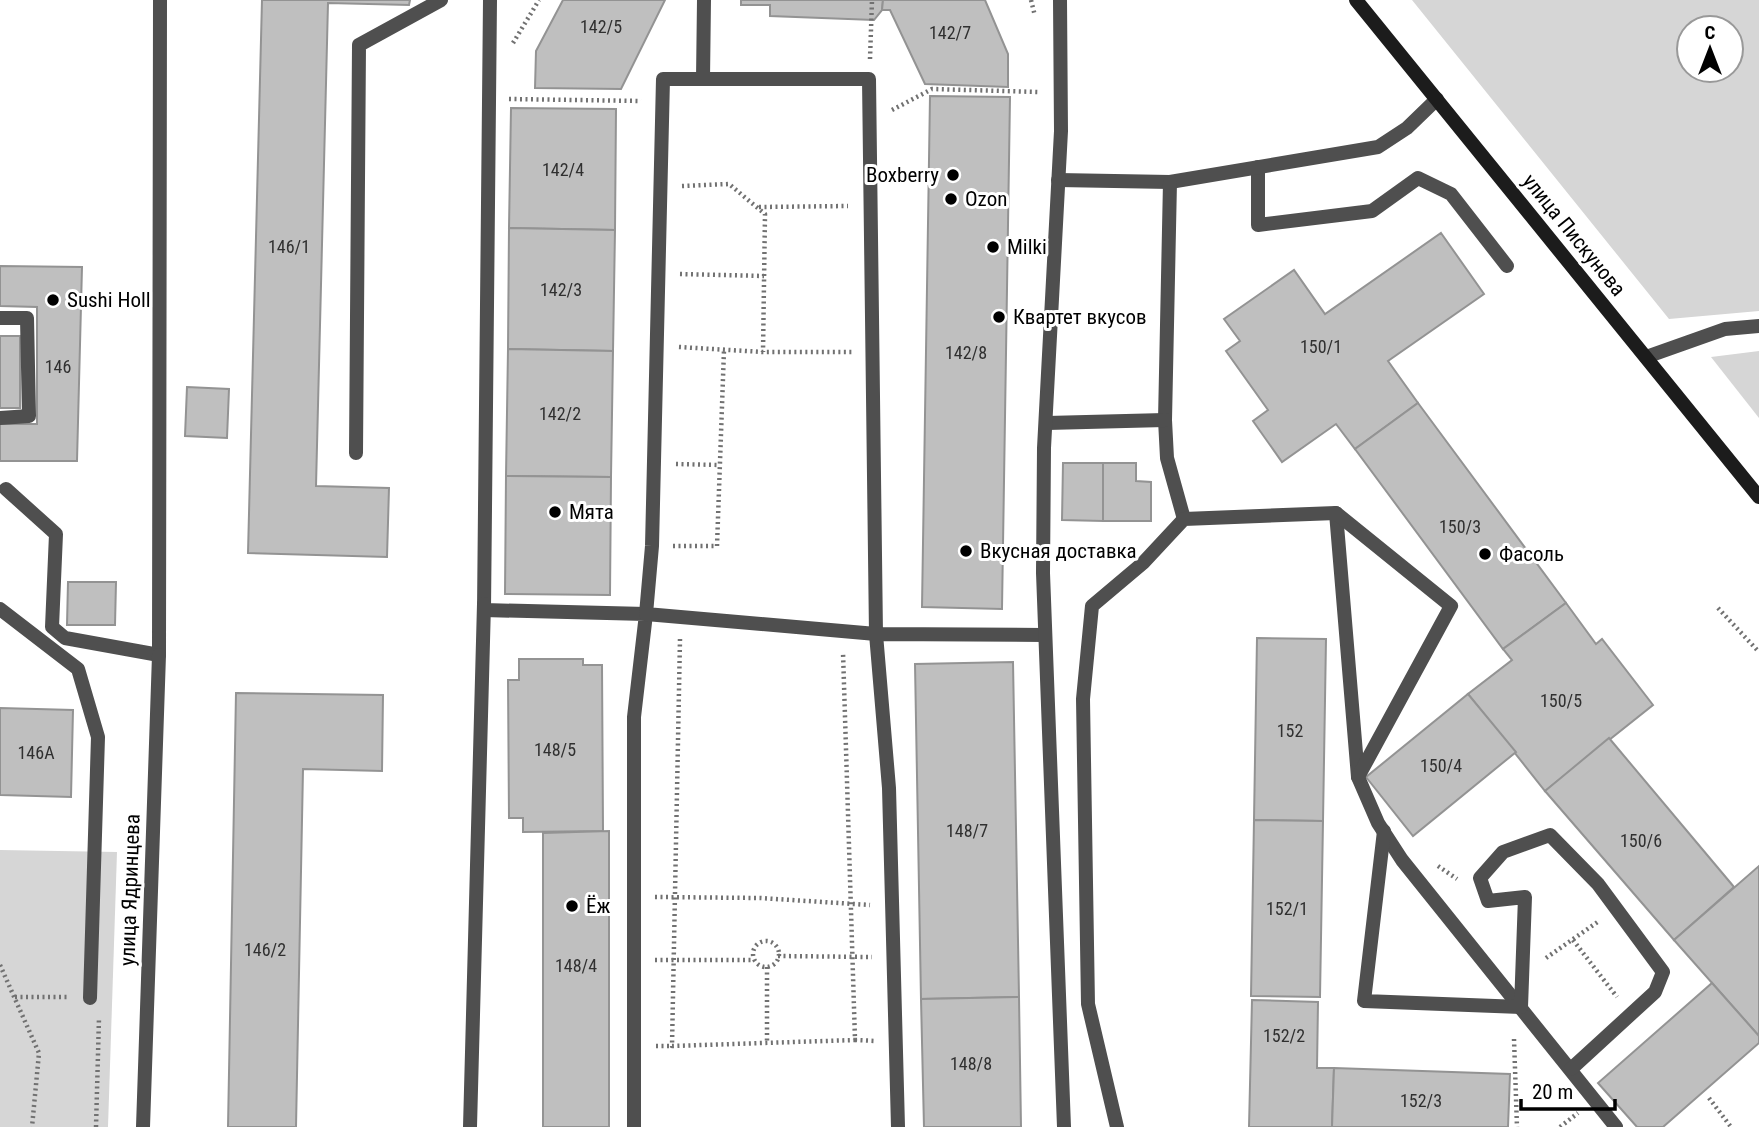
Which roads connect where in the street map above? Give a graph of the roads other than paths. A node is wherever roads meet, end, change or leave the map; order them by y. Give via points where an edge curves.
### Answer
1 (160, 0) edge
2 (441, 0) edge
3 (490, 0) edge
4 (704, 0) edge
5 (1060, 0) edge
6 (1356, 0) edge
7 (703, 79) junction
8 (1437, 99) junction
9 (1258, 167) junction
10 (1058, 180) junction
11 (1170, 181) junction
12 (1507, 266) dead end
13 (0, 318) edge
14 (1759, 326) edge
15 (1646, 357) junction
16 (0, 418) edge
17 (1166, 420) junction
18 (1047, 423) junction
19 (356, 453) dead end
20 (6, 489) dead end
21 (1759, 497) edge
22 (1336, 513) junction
23 (1184, 519) junction
24 (484, 595) junction
25 (0, 609) edge
26 (646, 614) junction
27 (876, 634) junction
28 (1044, 635) junction
29 (159, 655) junction
30 (1358, 777) junction
31 (1384, 831) junction
32 (90, 998) road end
33 (1516, 1007) junction
34 (1571, 1069) junction
35 (143, 1127) edge
36 (470, 1127) edge
37 (634, 1127) edge
38 (898, 1127) edge
39 (1064, 1127) edge
40 (1117, 1127) edge
41 (1616, 1127) edge

1 - 29 street, улица Ядринцева
2 - 19 street via 359,45
3 - 24 street
4 - 7 street
5 - 10 street
6 - 8 street, улица Пискунова
7 - 26 street via 663,79 652,546
7 - 27 street via 869,79
8 - 9 street via 1407,128 1378,147
8 - 15 street, улица Пискунова
9 - 11 street
9 - 12 street via 1258,225 1372,211 1418,178 1451,194
10 - 11 street
10 - 18 street
11 - 17 street
13 - 16 street via 27,318 29,416
14 - 15 street via 1725,329
15 - 21 street, улица Пискунова
17 - 18 street
17 - 23 street via 1167,458
18 - 28 street
20 - 29 street via 56,534 52,627 65,638
22 - 23 street
22 - 30 street
22 - 30 street via 1451,606
23 - 40 street via 1143,564 1092,606 1083,699 1088,1004
24 - 26 street via 484,610
24 - 36 street
25 - 32 street via 78,670 98,737
26 - 27 street
26 - 37 street via 634,717
27 - 28 street
27 - 38 street via 889,788
28 - 39 street
29 - 35 street, улица Ядринцева
30 - 31 street
31 - 33 street
31 - 33 street via 1364,1001
33 - 34 street
33 - 34 street via 1525,897 1488,901 1480,878 1503,852 1550,835 1598,884 1663,972 1655,992
34 - 41 street

